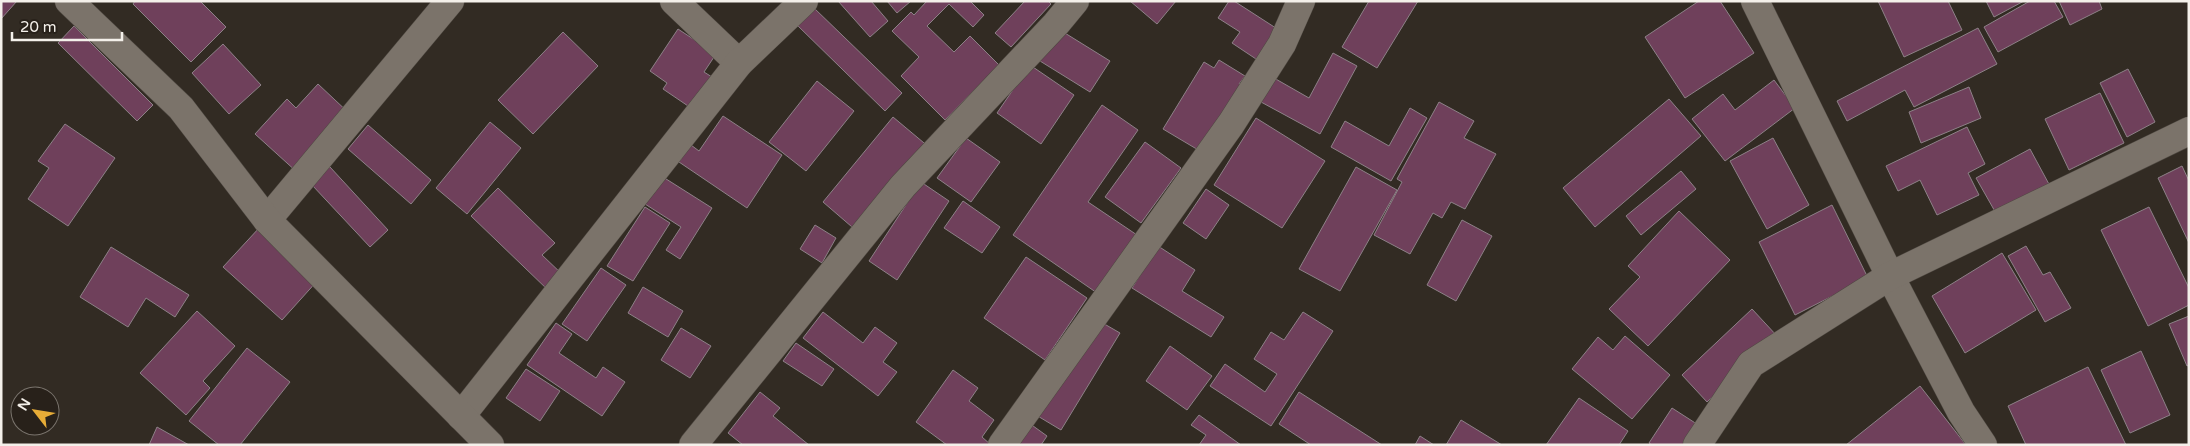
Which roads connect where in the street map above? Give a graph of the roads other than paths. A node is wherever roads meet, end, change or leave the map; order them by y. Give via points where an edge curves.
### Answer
1 (69, 1) edge
2 (450, 1) edge
3 (674, 1) edge
4 (804, 1) edge
5 (1075, 1) edge
6 (1301, 1) edge
7 (1755, 1) edge
8 (739, 63) junction
9 (2189, 132) edge
10 (267, 220) junction
11 (1890, 276) junction
12 (461, 416) junction
13 (490, 445) edge
14 (693, 445) edge
15 (1002, 445) edge
16 (1697, 445) edge
17 (1983, 445) edge

1 - 10 street via 181,108
2 - 10 street
3 - 8 street
4 - 8 street
5 - 14 street via 903,186
6 - 15 street via 1282,44 1231,124
7 - 11 street
8 - 12 street
9 - 11 street
10 - 12 street
11 - 16 street via 1751,364
11 - 17 street via 1961,412
12 - 13 street

